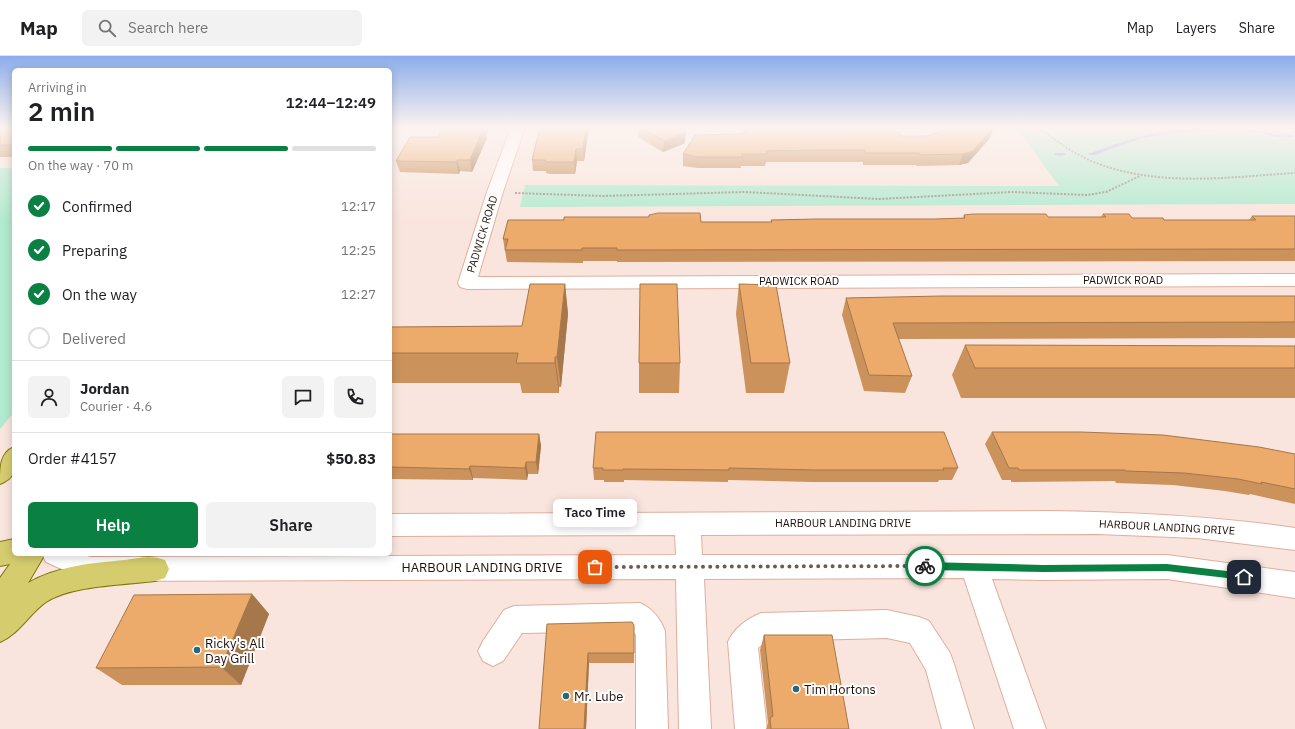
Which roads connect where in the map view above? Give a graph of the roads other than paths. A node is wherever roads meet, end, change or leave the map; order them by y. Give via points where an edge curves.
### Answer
1 (507, 158) edge
2 (1295, 280) edge
3 (12, 459) edge
4 (0, 474) edge
5 (688, 524) junction
6 (392, 525) edge
7 (1295, 539) edge
8 (12, 551) edge
9 (0, 554) edge
10 (31, 556) edge
11 (59, 556) edge
12 (974, 566) junction
13 (690, 567) junction
14 (155, 569) junction
15 (1295, 585) edge
16 (0, 601) edge
17 (0, 628) edge
18 (493, 651) dead end
19 (652, 729) edge
20 (696, 729) edge
21 (751, 729) edge
22 (958, 729) edge
23 (1030, 729) edge

1 - 2 street, PADWICK ROAD via 467,283
3 - 4 main road
5 - 6 street, HARBOUR LANDING DRIVE
5 - 7 street, HARBOUR LANDING DRIVE via 1142,524 1237,531
5 - 13 street
8 - 9 main road
10 - 16 main road
11 - 14 street, HARBOUR LANDING DRIVE via 88,569
12 - 13 street, HARBOUR LANDING DRIVE
12 - 15 street, HARBOUR LANDING DRIVE via 1167,567
12 - 23 street
13 - 14 street, HARBOUR LANDING DRIVE
13 - 20 street
14 - 17 main road via 73,579 51,586 31,597 10,615
18 - 19 street via 514,620 640,617 651,630
21 - 22 street via 743,642 761,627 888,624 919,632 939,664

